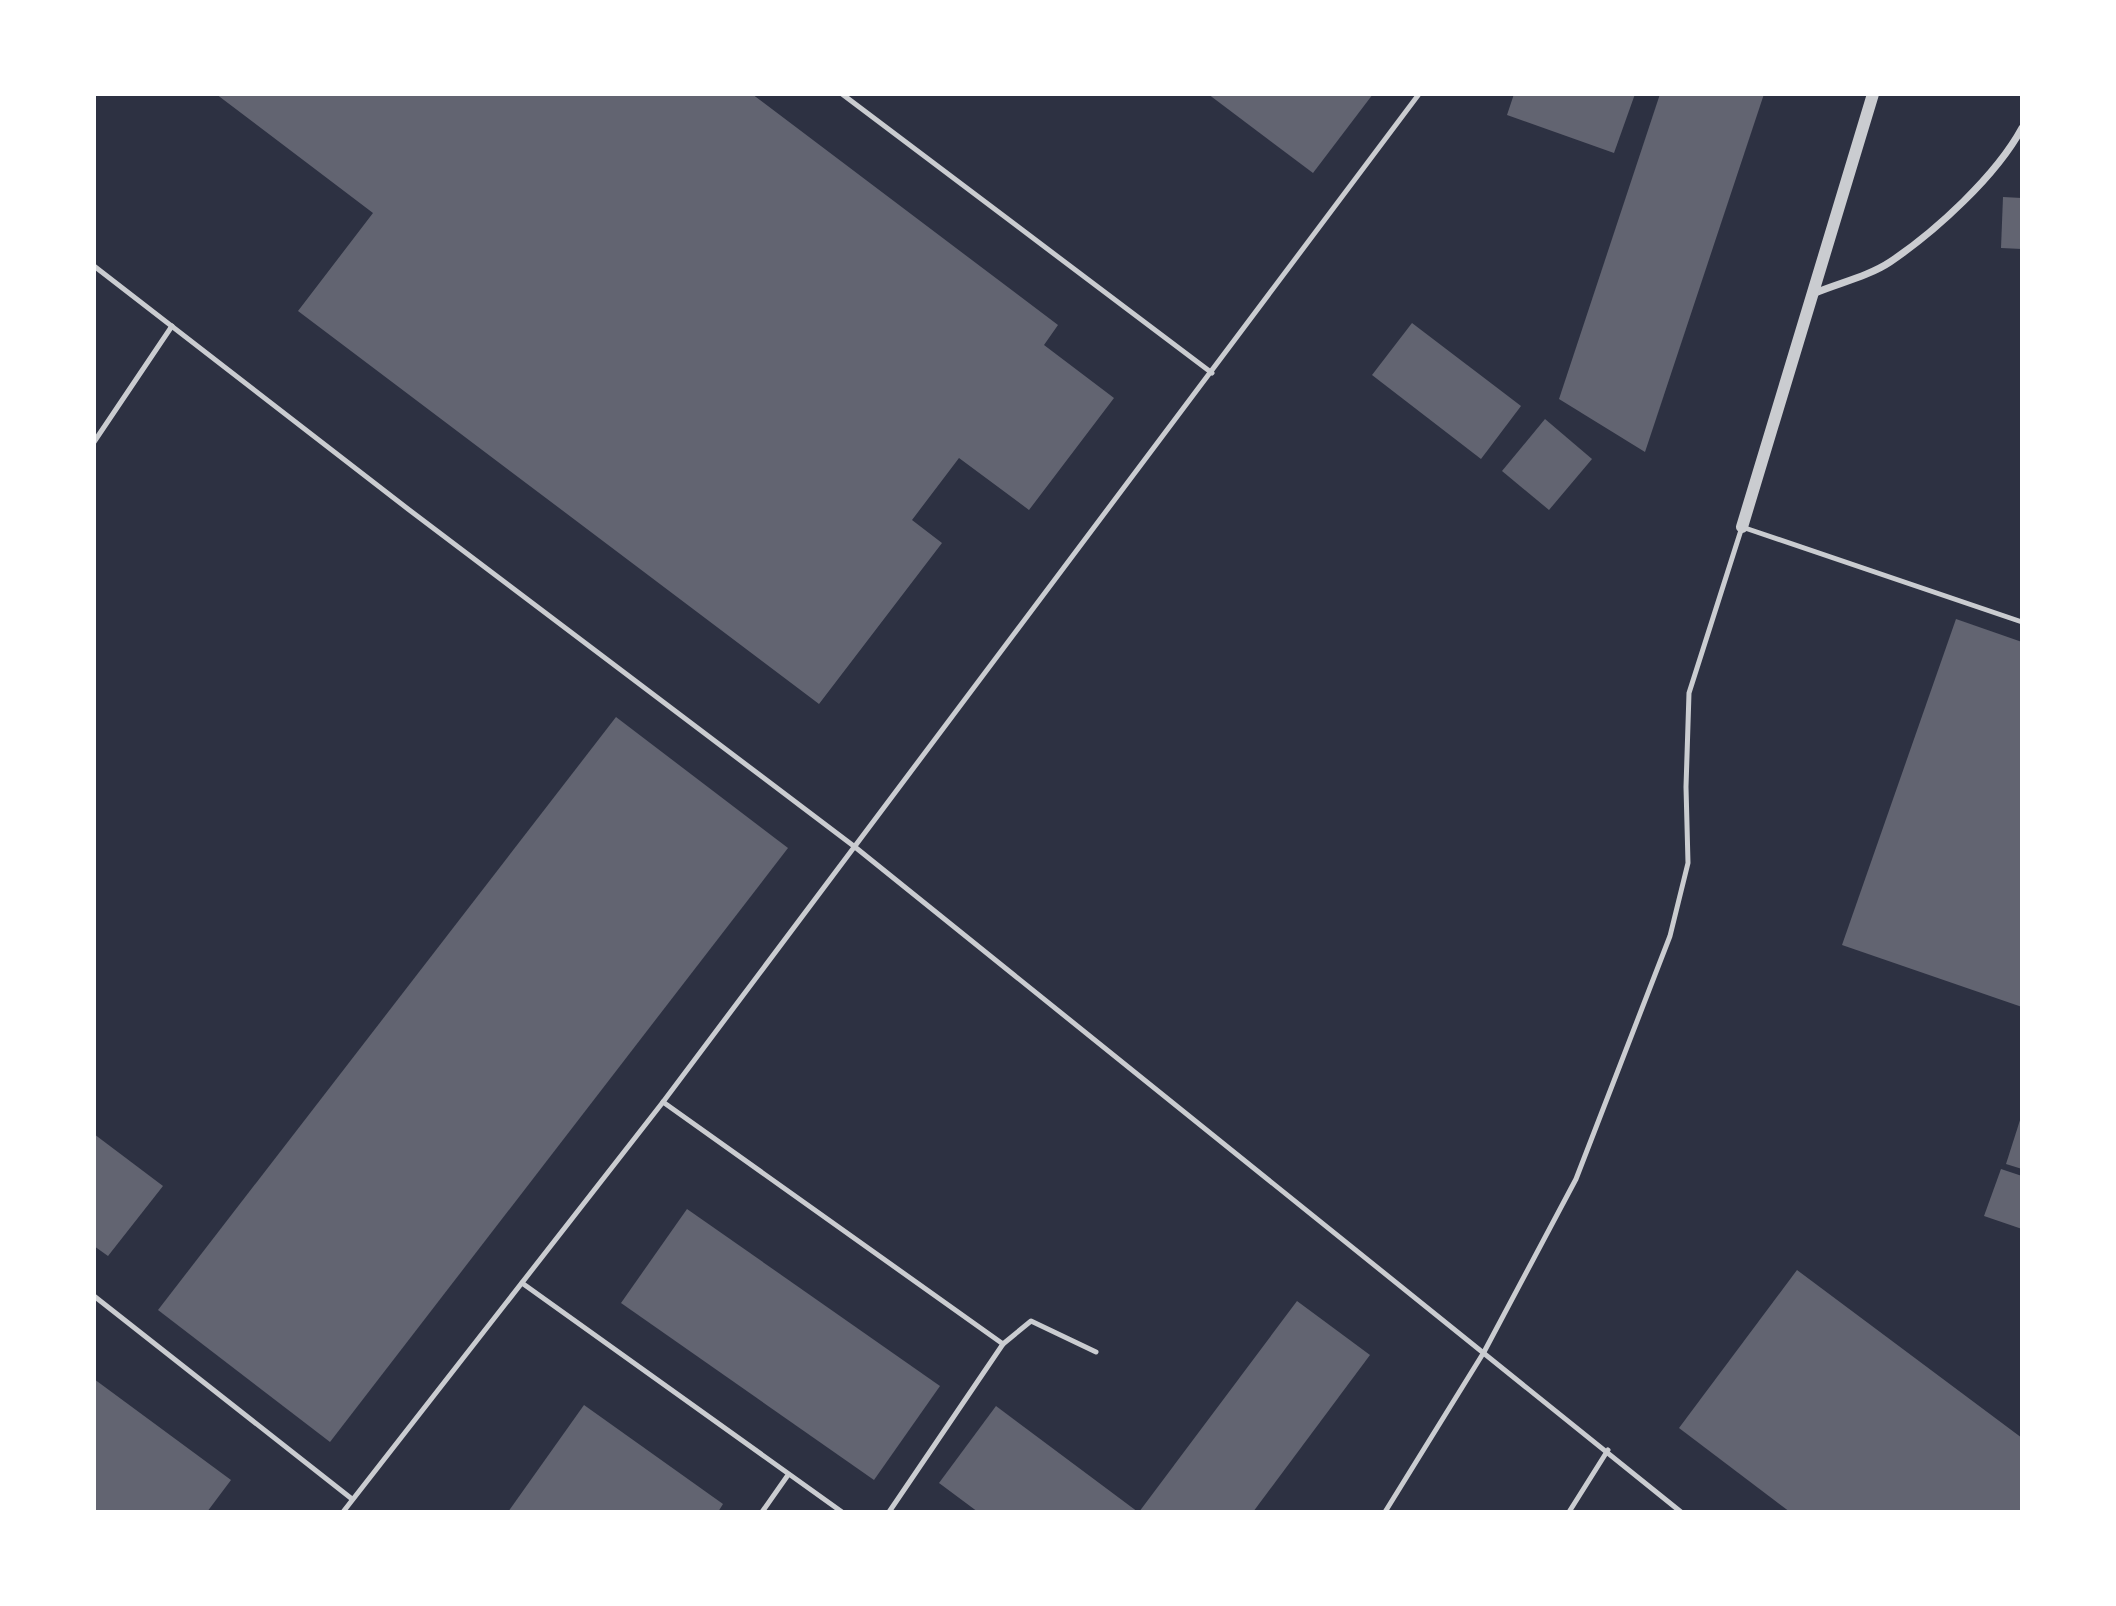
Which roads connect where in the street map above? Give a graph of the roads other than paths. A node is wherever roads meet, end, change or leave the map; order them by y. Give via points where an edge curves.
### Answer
1 (842, 94) edge
2 (1419, 94) edge
3 (1873, 94) edge
4 (2021, 128) edge
5 (94, 266) edge
6 (1815, 293) junction
7 (172, 326) junction
8 (1212, 373) junction
9 (94, 442) edge
10 (1742, 527) junction
11 (2021, 622) edge
12 (855, 847) junction
13 (663, 1102) junction
14 (522, 1283) junction
15 (94, 1296) edge
16 (1003, 1344) junction
17 (1096, 1352) dead end
18 (1484, 1352) junction
19 (1608, 1450) junction
20 (788, 1475) junction
21 (352, 1499) junction
22 (343, 1511) edge
23 (762, 1511) edge
24 (842, 1511) edge
25 (889, 1511) edge
26 (1385, 1511) edge
27 (1569, 1511) edge
28 (1681, 1511) edge

1 - 8 lane
2 - 8 lane
3 - 6 street
4 - 6 street via 2007,155 1940,221 1888,263
5 - 7 lane
6 - 10 street
7 - 9 lane
7 - 12 lane
8 - 12 lane
10 - 11 lane
10 - 18 lane via 1689,693 1688,863 1670,936 1576,1179
12 - 13 lane
12 - 18 lane
13 - 14 lane
13 - 16 lane
14 - 20 lane
14 - 21 lane
15 - 21 lane
16 - 17 lane via 1031,1321
16 - 25 lane
18 - 19 lane
18 - 26 lane
19 - 27 lane
19 - 28 lane
20 - 23 lane
20 - 24 lane
21 - 22 lane

